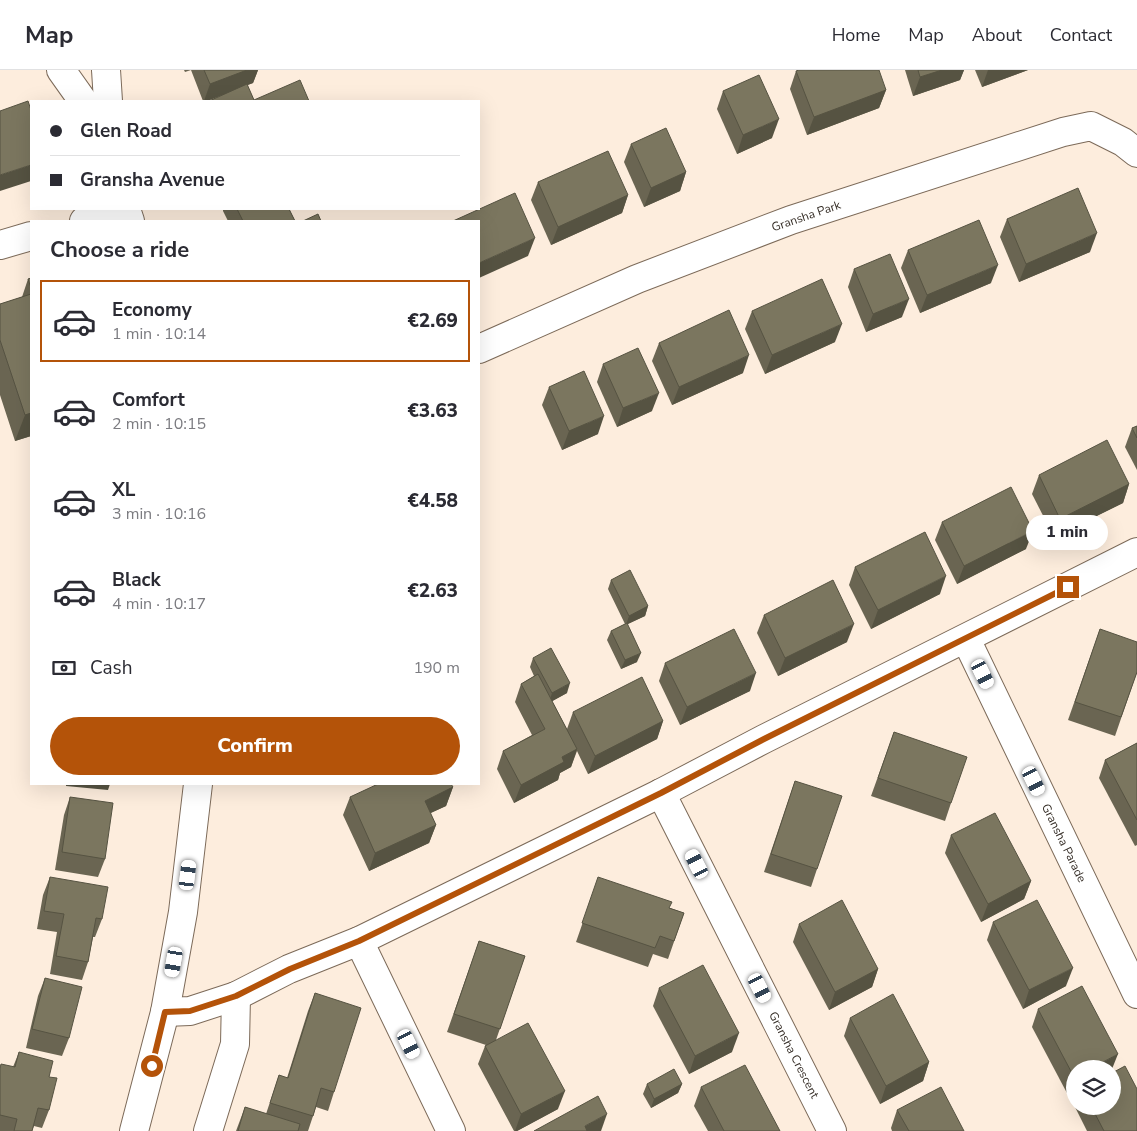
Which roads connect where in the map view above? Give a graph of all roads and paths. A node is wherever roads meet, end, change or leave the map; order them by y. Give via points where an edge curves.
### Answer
1 (61, 70) edge
2 (106, 70) edge
3 (82, 100) edge
4 (108, 100) edge
5 (1137, 153) edge
6 (127, 213) edge
7 (89, 220) edge
8 (30, 236) edge
9 (0, 245) edge
10 (480, 349) edge
11 (1137, 552) edge
12 (966, 639) junction
13 (198, 785) edge
14 (661, 793) junction
15 (359, 941) junction
16 (1137, 994) edge
17 (236, 996) junction
18 (165, 1012) junction
19 (134, 1131) edge
20 (208, 1131) edge
21 (452, 1131) edge
22 (832, 1131) edge

1 - 3 street
2 - 4 street
5 - 10 street, Gransha Park via 1091,126 1062,132 791,220 637,279
6 - 7 street
8 - 9 street
11 - 12 street
12 - 14 street
12 - 16 street, Gransha Parade
13 - 18 street via 183,912
14 - 15 street
14 - 22 street, Gransha Crescent
15 - 17 street via 290,969
15 - 21 street
17 - 18 street via 190,1011
17 - 20 street via 236,1044
18 - 19 street

